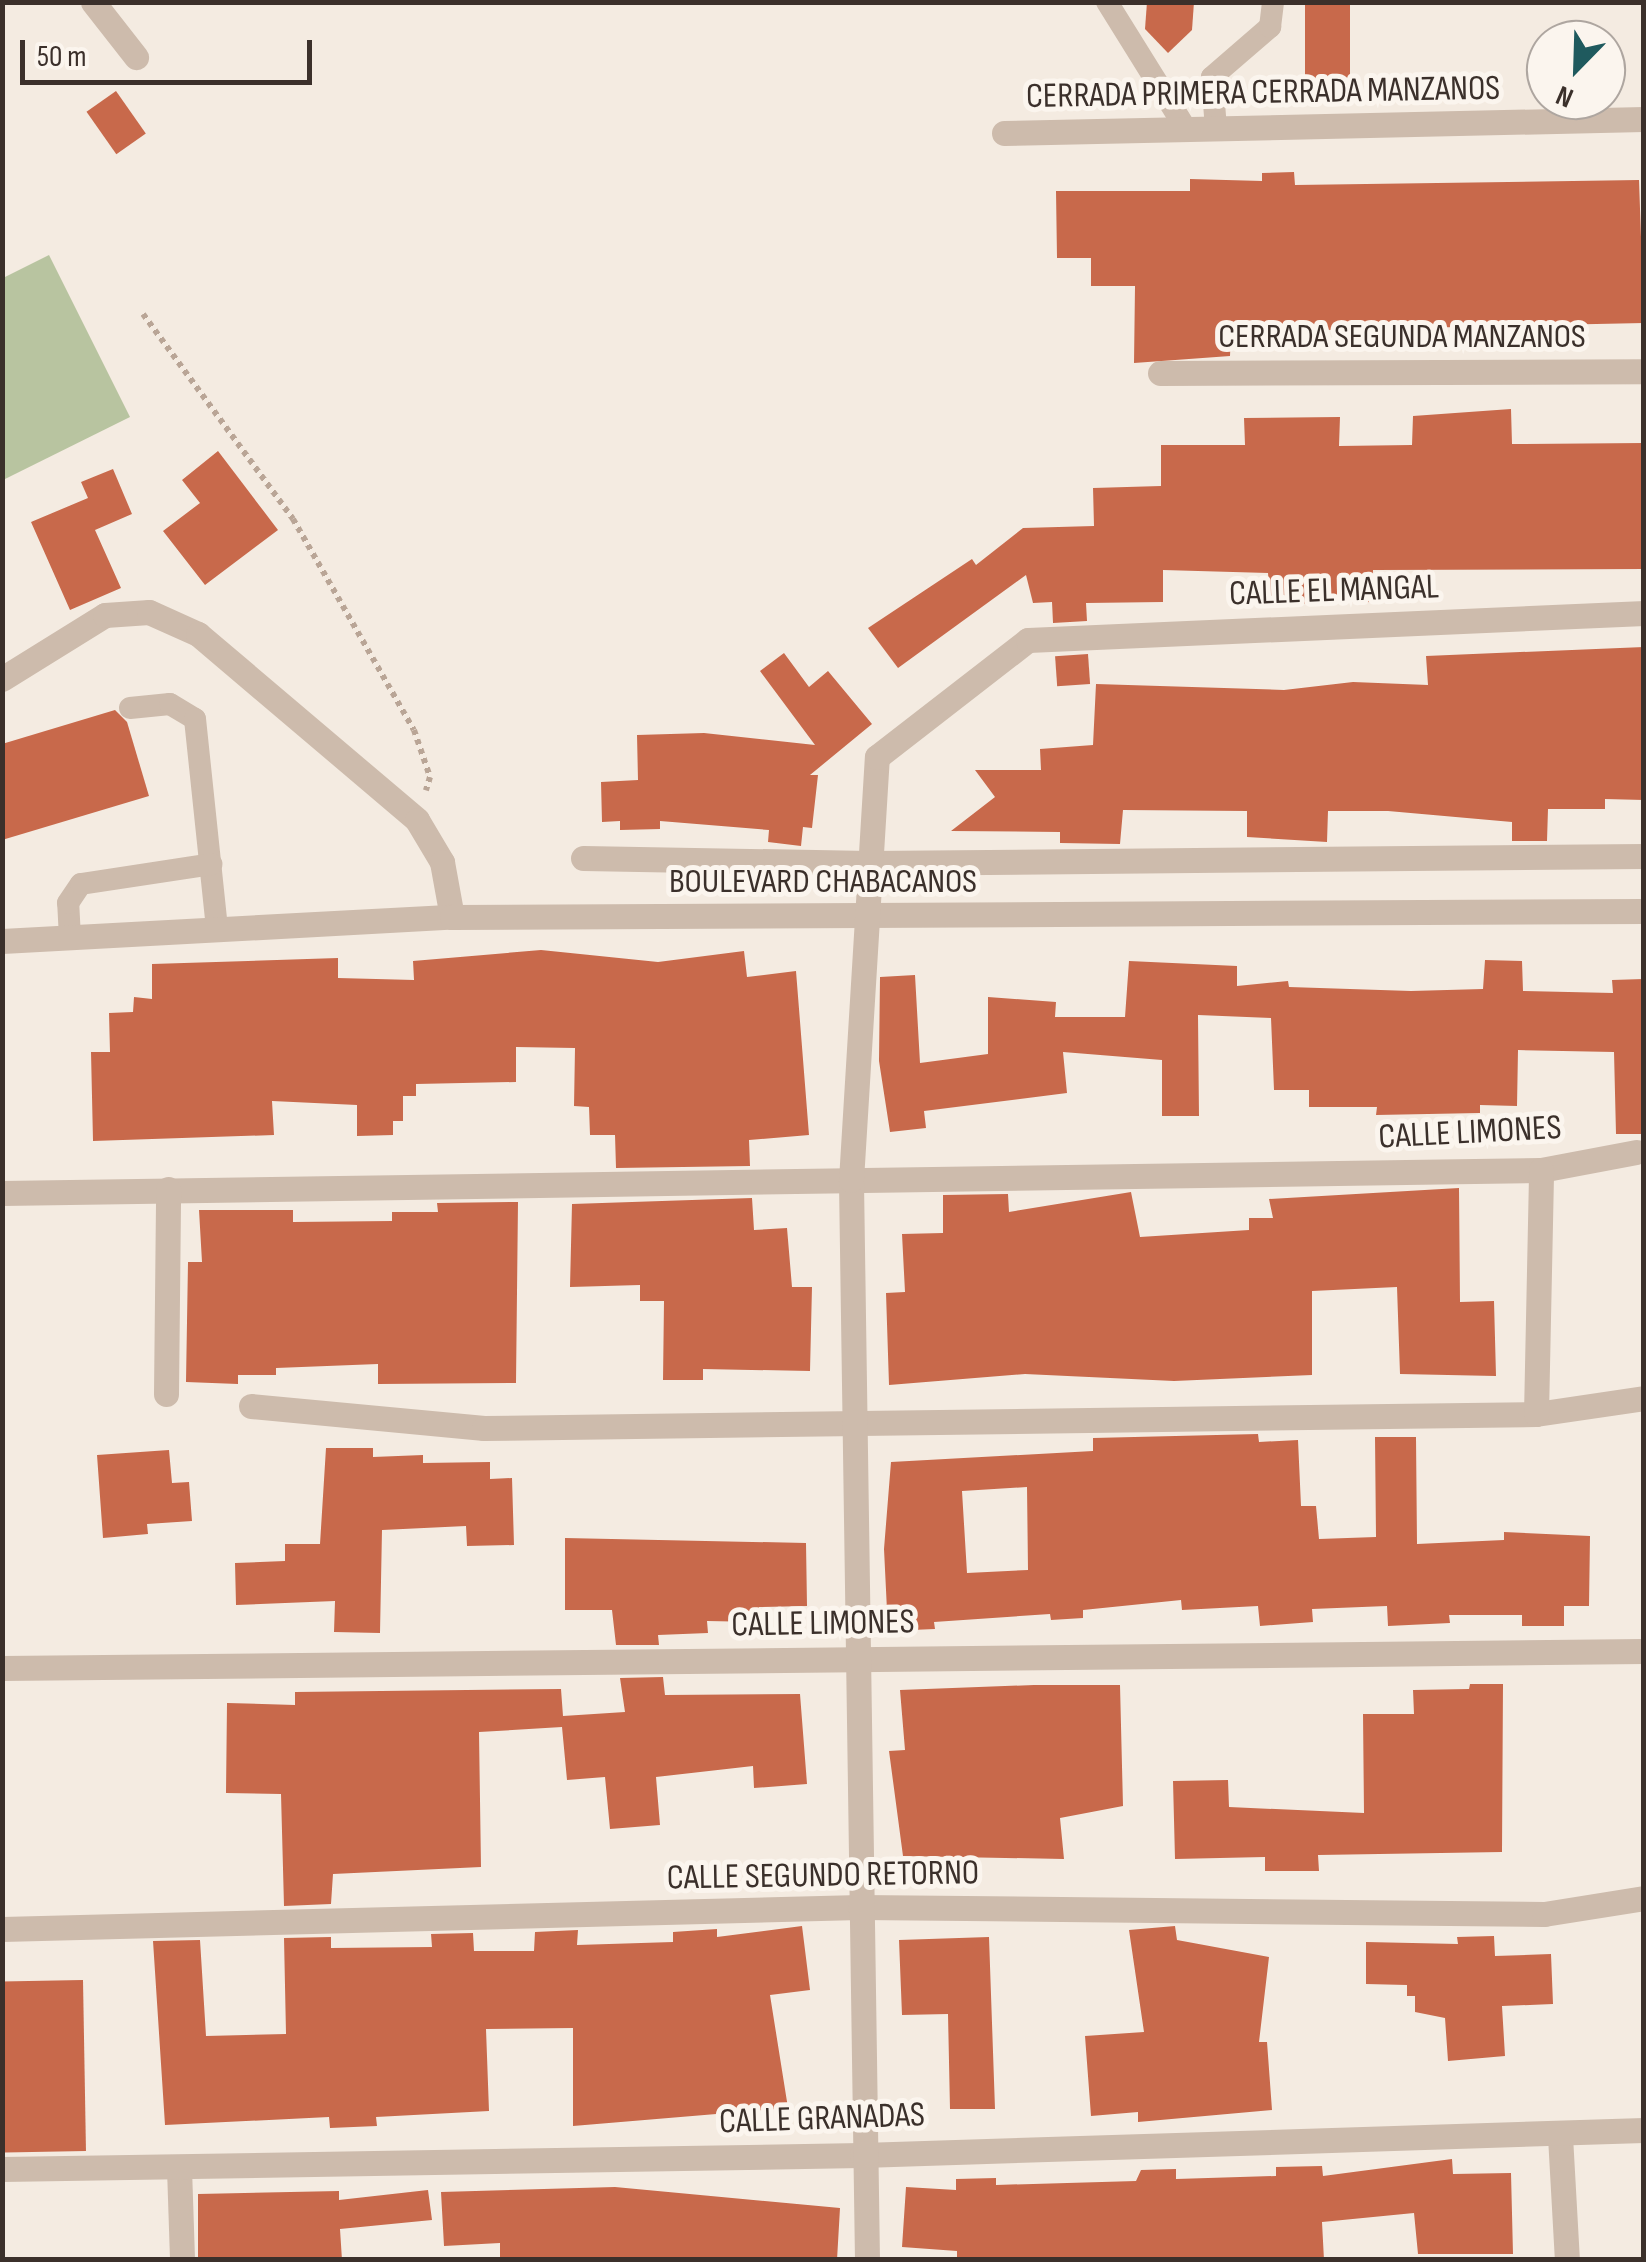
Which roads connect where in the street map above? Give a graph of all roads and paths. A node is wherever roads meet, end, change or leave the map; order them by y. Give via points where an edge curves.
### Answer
1 (93, 2) edge
2 (1107, 2) edge
3 (1274, 2) edge
4 (136, 57) dead end
5 (1644, 120) edge
6 (1216, 129) junction
7 (1186, 130) junction
8 (1004, 134) dead end
9 (143, 314) dead end
10 (1644, 370) edge
11 (1160, 373) dead end
12 (1644, 613) edge
13 (2, 679) edge
14 (130, 708) dead end
15 (417, 820) junction
16 (1644, 856) edge
17 (583, 858) dead end
18 (869, 863) junction
19 (211, 864) junction
20 (1644, 911) edge
21 (452, 917) junction
22 (866, 918) junction
23 (217, 930) junction
24 (70, 938) junction
25 (2, 942) edge
26 (1636, 1152) dead end
27 (1541, 1170) junction
28 (851, 1180) junction
29 (168, 1189) junction
30 (2, 1192) edge
31 (166, 1394) dead end
32 (1644, 1398) edge
33 (251, 1406) dead end
34 (1536, 1414) junction
35 (851, 1420) junction
36 (1644, 1652) edge
37 (858, 1659) junction
38 (2, 1668) edge
39 (1644, 1898) edge
40 (860, 1907) junction
41 (2, 1929) edge
42 (1644, 2130) edge
43 (1560, 2136) junction
44 (862, 2155) junction
45 (179, 2168) junction
46 (2, 2169) edge
47 (182, 2260) edge
48 (867, 2260) edge
49 (1567, 2260) edge

1 - 4 street
2 - 7 lane
3 - 6 lane via 1270,27 1212,77
5 - 6 street, CERRADA PRIMERA CERRADA MANZANOS
6 - 7 street, CERRADA PRIMERA CERRADA MANZANOS
7 - 8 street, CERRADA PRIMERA CERRADA MANZANOS
9 - 15 path via 293,518 414,730 430,777
10 - 11 street, CERRADA SEGUNDA MANZANOS
12 - 18 street, CALLE EL MANGAL via 1028,640 877,756
13 - 15 street via 105,616 149,612 198,634
14 - 19 lane via 170,704 194,719
15 - 21 street via 442,862
16 - 18 street, BOULEVARD CHABACANOS
17 - 18 street, BOULEVARD CHABACANOS
18 - 22 street
19 - 23 lane
19 - 24 lane via 81,884 68,903
20 - 22 street, BOULEVARD CHABACANOS
21 - 22 street, BOULEVARD CHABACANOS
21 - 23 street, BOULEVARD CHABACANOS
22 - 28 street
23 - 24 street, BOULEVARD CHABACANOS
24 - 25 street, BOULEVARD CHABACANOS
26 - 27 street, CALLE LIMONES
27 - 28 street, CALLE LIMONES
27 - 34 street
28 - 29 street, CALLE LIMONES
28 - 35 street
29 - 30 street
29 - 31 street
32 - 34 street
33 - 35 street via 484,1428
34 - 35 street
35 - 37 street
36 - 37 street, CALLE LIMONES
37 - 38 street, CALLE LIMONES
37 - 40 street
39 - 40 street, CALLE SEGUNDO RETORNO via 1544,1914
40 - 41 street, CALLE SEGUNDO RETORNO
40 - 44 street
42 - 43 street, CALLE GRANADAS
43 - 44 street, CALLE GRANADAS
43 - 49 street
44 - 45 street, CALLE GRANADAS
44 - 48 street
45 - 46 street, CALLE GRANADAS
45 - 47 street

